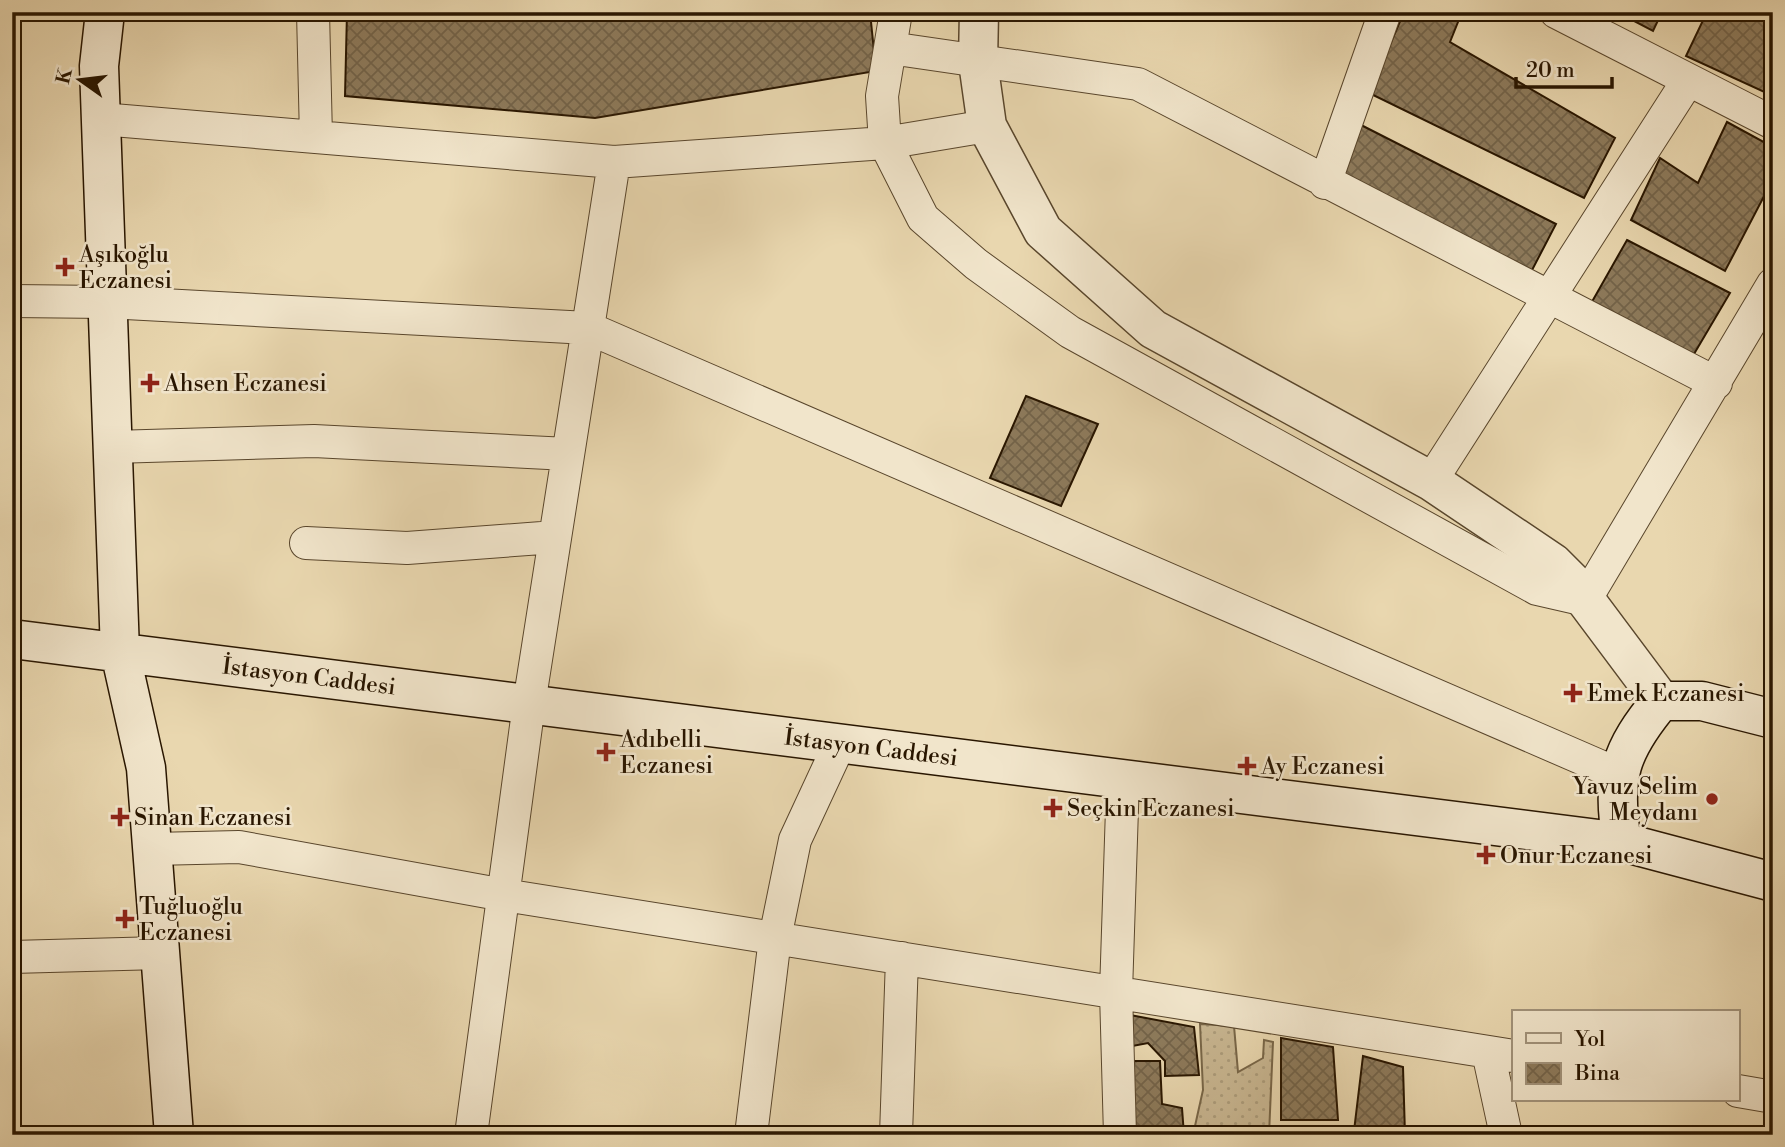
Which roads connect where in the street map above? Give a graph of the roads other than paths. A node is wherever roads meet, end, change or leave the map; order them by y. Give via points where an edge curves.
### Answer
1 (104, 12) edge
2 (313, 12) edge
3 (896, 12) edge
4 (979, 12) edge
5 (1385, 12) edge
6 (1556, 12) edge
7 (890, 48) junction
8 (978, 62) junction
9 (1687, 82) junction
10 (101, 119) junction
11 (1773, 123) edge
12 (987, 125) junction
13 (316, 137) junction
14 (886, 143) junction
15 (614, 162) junction
16 (1325, 183) junction
17 (1773, 284) edge
18 (1550, 298) junction
19 (12, 301) edge
20 (107, 302) junction
21 (588, 328) junction
22 (1716, 383) junction
23 (113, 447) junction
24 (568, 454) junction
25 (1431, 481) junction
26 (555, 537) junction
27 (306, 543) dead end
28 (1585, 600) junction
29 (12, 639) edge
30 (120, 652) junction
31 (1661, 701) junction
32 (529, 704) junction
33 (1773, 719) edge
34 (840, 743) junction
35 (1618, 774) junction
36 (1123, 778) junction
37 (1622, 842) junction
38 (153, 849) junction
39 (1773, 882) edge
40 (503, 895) junction
41 (775, 938) junction
42 (160, 953) junction
43 (12, 957) edge
44 (902, 958) junction
45 (1116, 992) junction
46 (1501, 1054) edge
47 (1740, 1091) edge
48 (1773, 1097) edge
49 (174, 1135) edge
50 (471, 1135) edge
51 (751, 1135) edge
52 (896, 1135) edge
53 (1120, 1135) edge
54 (1506, 1135) edge

1 - 10 main road
2 - 13 street
3 - 7 street
4 - 8 main road
5 - 16 street
6 - 9 street
7 - 8 street
7 - 14 street via 882,96
8 - 12 main road
8 - 16 street via 1138,84
9 - 11 street
9 - 18 street
10 - 13 street
10 - 20 main road
12 - 14 street
12 - 25 main road via 1043,231 1153,329
13 - 15 street
14 - 15 street
14 - 28 street via 923,218 976,264 1070,332 1537,589
15 - 21 street
16 - 18 street
17 - 22 street
18 - 22 street
18 - 25 street
19 - 20 street
20 - 21 street
20 - 23 main road
21 - 24 street
21 - 35 street
22 - 28 street
23 - 24 street via 314,441
23 - 30 main road
24 - 26 street
25 - 28 main road via 1553,564
26 - 27 street via 407,548
26 - 32 street
28 - 31 main road
29 - 30 main road, İstasyon Caddesi
30 - 32 main road, İstasyon Caddesi
30 - 38 main road via 146,768
31 - 33 main road via 1702,701
31 - 35 main road via 1633,734
32 - 34 main road, İstasyon Caddesi
32 - 40 street
34 - 36 main road, İstasyon Caddesi
34 - 41 street via 795,840
35 - 37 main road via 1616,808
36 - 37 main road, İstasyon Caddesi
36 - 45 street
37 - 39 main road
38 - 40 street via 239,847
38 - 42 main road
40 - 41 street
40 - 50 street
41 - 44 street
41 - 51 street
42 - 43 street
42 - 49 main road
44 - 45 street
44 - 52 street
45 - 46 street
45 - 53 street
46 - 54 street
47 - 48 street

